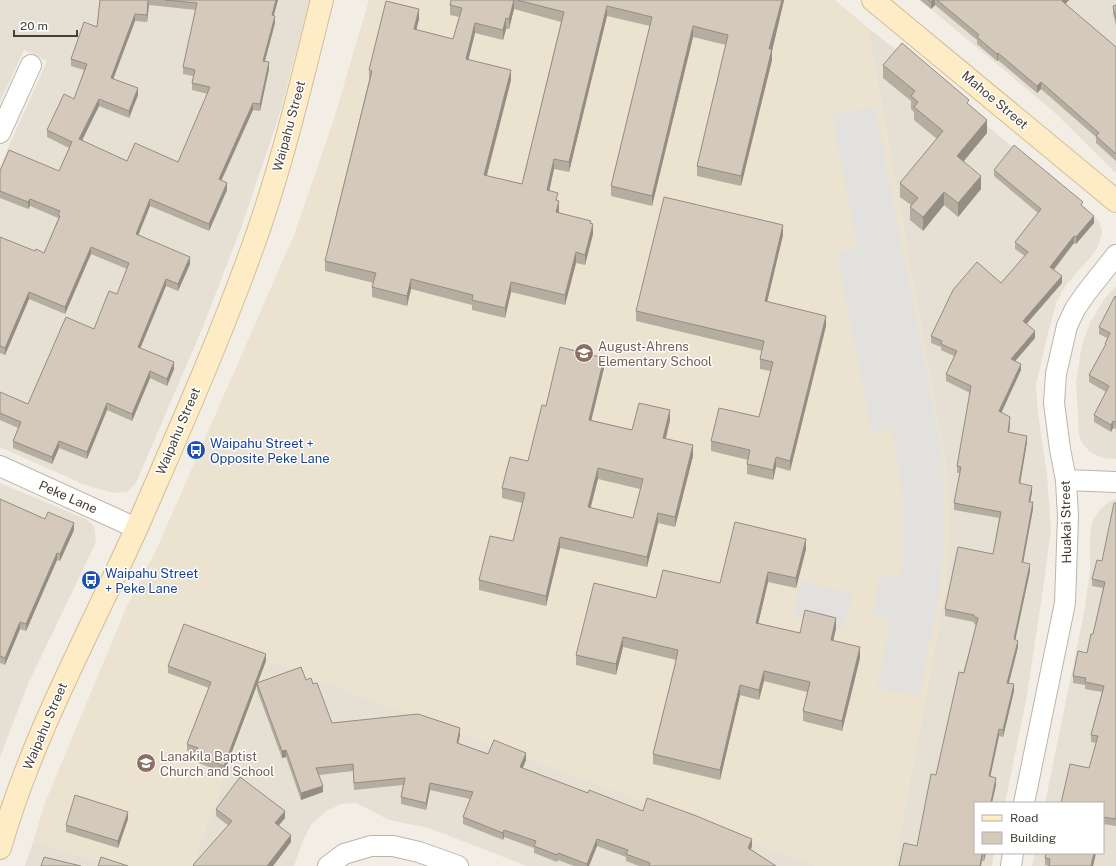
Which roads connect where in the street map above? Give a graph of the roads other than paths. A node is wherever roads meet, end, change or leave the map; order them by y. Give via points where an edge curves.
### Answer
1 (322, 0) edge
2 (873, 0) edge
3 (31, 65) dead end
4 (0, 132) edge
5 (1116, 201) edge
6 (1116, 255) edge
7 (0, 466) edge
8 (1066, 480) junction
9 (1116, 482) edge
10 (136, 528) junction
11 (1024, 802) edge
12 (0, 848) edge
13 (1013, 854) edge
14 (328, 866) edge
15 (458, 866) edge
16 (1011, 866) edge

1 - 10 street, Waipahu Street via 295,108 253,246 211,355
2 - 5 street, Mahoe Street
3 - 4 street
6 - 8 street, Huakai Street via 1075,310 1067,326 1056,374 1054,403
7 - 10 street, Peke Lane
8 - 9 street
8 - 11 street, Huakai Street via 1068,517 1065,603
10 - 12 street, Waipahu Street via 33,751
13 - 16 street
14 - 15 street via 344,854 371,846 393,846 412,850

